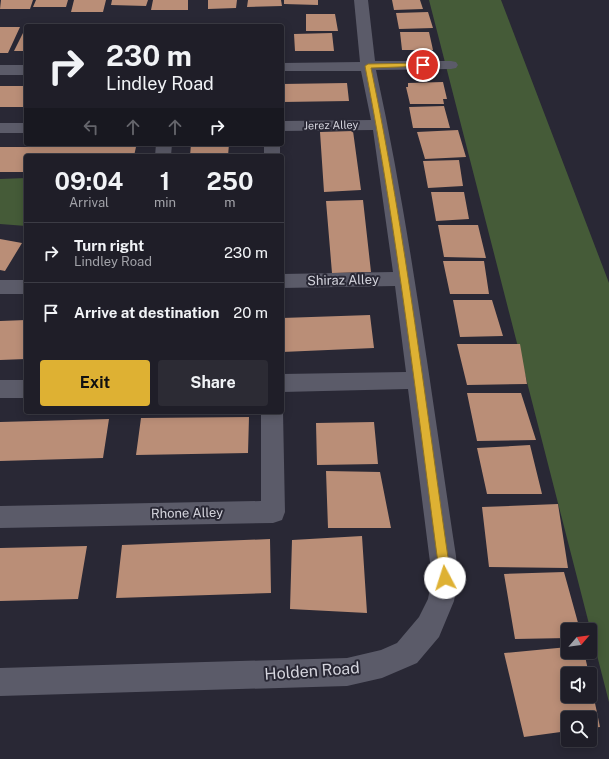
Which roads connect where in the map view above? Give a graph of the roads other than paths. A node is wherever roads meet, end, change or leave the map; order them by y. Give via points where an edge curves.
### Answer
1 (361, 0) edge
2 (451, 65) dead end
3 (368, 66) junction
4 (284, 67) edge
5 (0, 70) edge
6 (24, 70) edge
7 (380, 125) junction
8 (284, 126) edge
9 (0, 128) edge
10 (24, 128) edge
11 (404, 279) junction
12 (284, 281) edge
13 (0, 287) edge
14 (24, 287) edge
15 (418, 380) junction
16 (284, 383) edge
17 (0, 389) edge
18 (24, 389) edge
19 (272, 414) edge
20 (0, 517) edge
21 (0, 682) edge

1 - 3 street, Holden Road
2 - 3 street
3 - 4 street
3 - 7 street, Holden Road
5 - 6 street
7 - 8 street, Jerez Alley
7 - 11 street, Holden Road
9 - 10 street
11 - 12 street, Shiraz Alley
11 - 15 street, Holden Road
13 - 14 street
15 - 16 street
15 - 21 street, Holden Road via 445,578 441,601 429,627 407,653 382,664 348,672
17 - 18 street
19 - 20 street, Rhone Alley via 273,512

